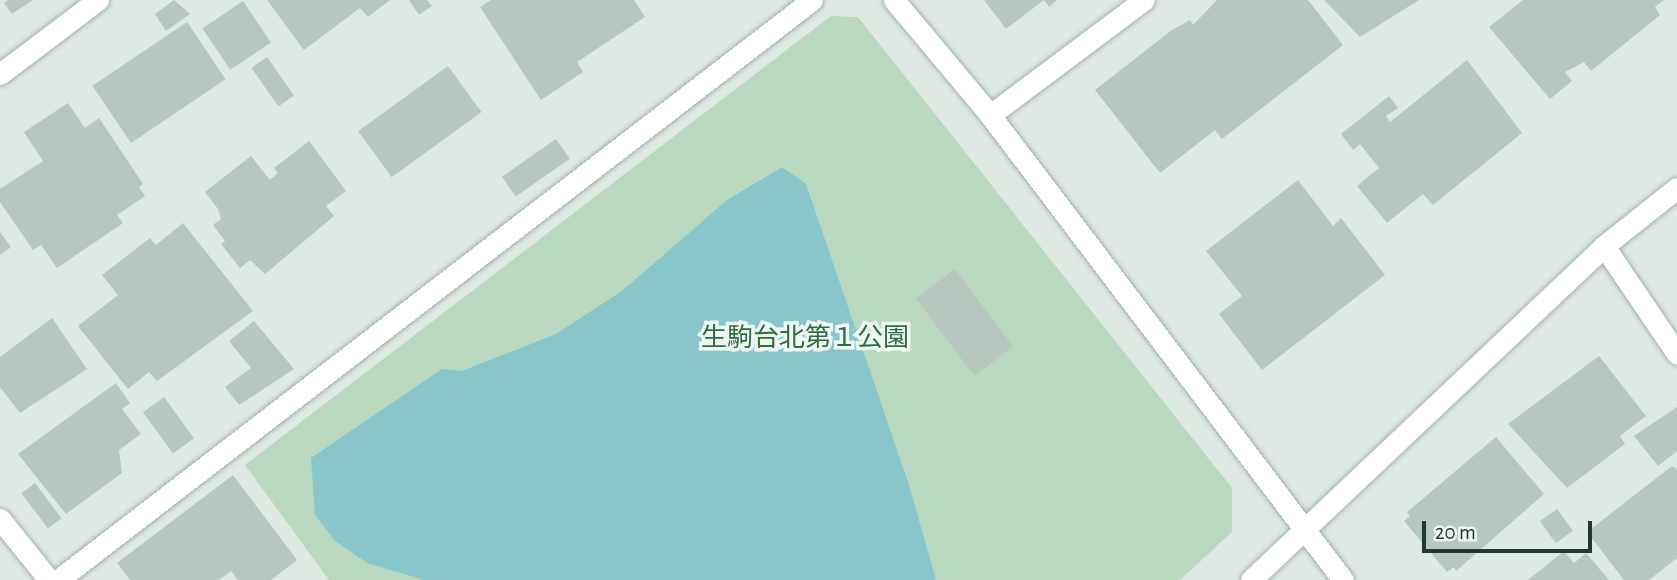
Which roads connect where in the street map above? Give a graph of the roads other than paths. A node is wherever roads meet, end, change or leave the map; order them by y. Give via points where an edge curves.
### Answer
1 (98, 0) edge
2 (812, 0) edge
3 (894, 0) edge
4 (1144, 0) edge
5 (0, 74) edge
6 (990, 115) junction
7 (1677, 188) edge
8 (1604, 246) junction
9 (1677, 354) edge
10 (0, 519) edge
11 (1304, 531) junction
12 (49, 580) edge
13 (58, 580) edge
14 (1251, 580) edge
15 (1343, 580) edge

1 - 5 street
2 - 13 street
3 - 6 street
4 - 6 street
6 - 11 street
7 - 8 street
8 - 9 street
8 - 11 street
10 - 12 street
11 - 14 street
11 - 15 street

